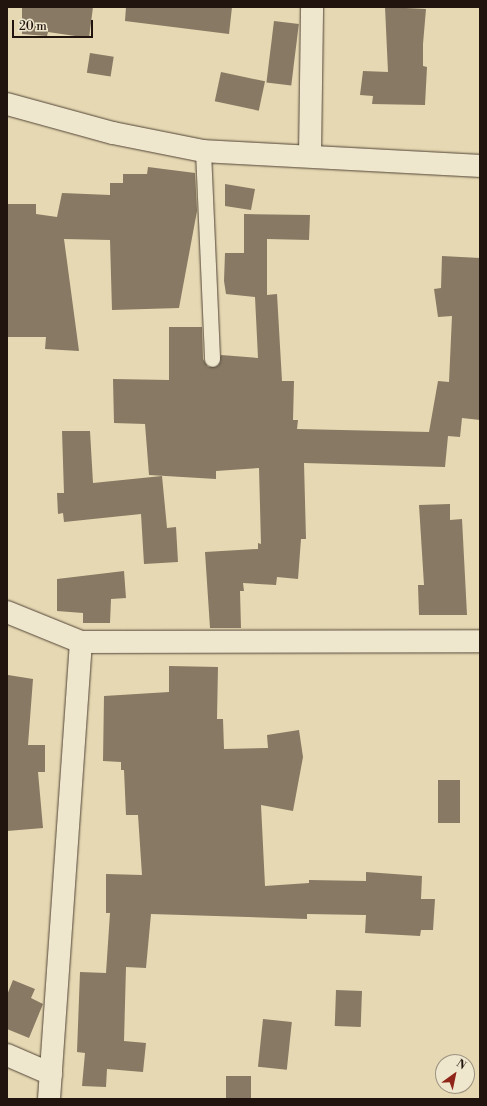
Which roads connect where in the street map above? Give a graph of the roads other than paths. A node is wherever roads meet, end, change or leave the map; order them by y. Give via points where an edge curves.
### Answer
1 (312, 7) edge
2 (7, 104) edge
3 (203, 151) junction
4 (310, 156) junction
5 (480, 166) edge
6 (212, 359) dead end
7 (7, 612) edge
8 (480, 641) edge
9 (80, 642) junction
10 (7, 1055) edge
11 (51, 1074) junction
12 (49, 1099) edge

1 - 4 street
2 - 3 street via 113,133
3 - 4 street
3 - 6 lane
4 - 5 street
7 - 9 street
8 - 9 street
9 - 11 street
10 - 11 street
11 - 12 street

